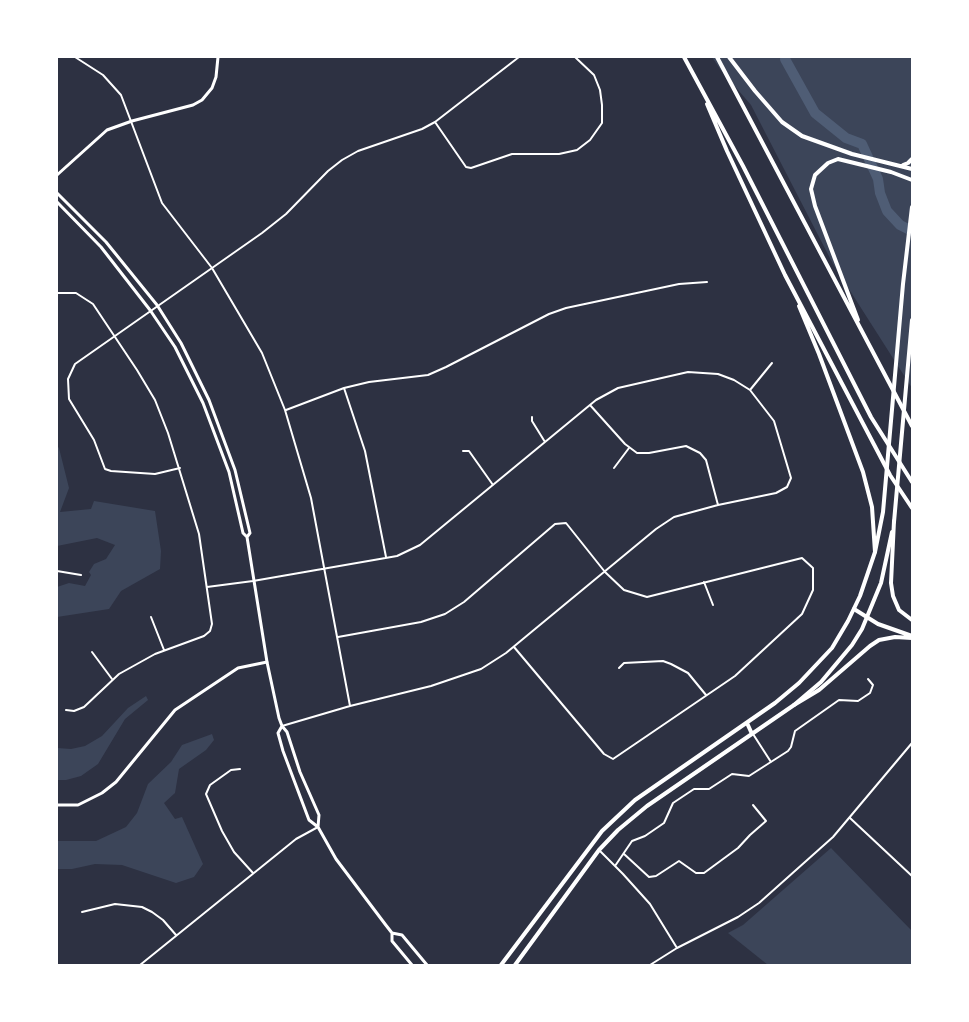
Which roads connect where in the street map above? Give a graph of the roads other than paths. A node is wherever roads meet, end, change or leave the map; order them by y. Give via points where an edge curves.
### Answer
1 (75, 57) edge
2 (218, 57) edge
3 (519, 57) edge
4 (575, 57) edge
5 (684, 57) edge
6 (717, 57) edge
7 (729, 57) edge
8 (697, 78) junction
9 (132, 121) junction
10 (435, 122) junction
11 (912, 159) edge
12 (900, 165) junction
13 (912, 169) edge
14 (57, 175) edge
15 (912, 180) edge
16 (57, 193) edge
17 (57, 202) edge
18 (912, 207) edge
19 (212, 267) junction
20 (785, 275) junction
21 (707, 282) dead end
22 (57, 292) edge
23 (157, 305) junction
24 (150, 310) junction
25 (912, 320) edge
26 (114, 335) junction
27 (865, 338) junction
28 (772, 363) dead end
29 (344, 388) junction
30 (750, 390) junction
31 (590, 405) junction
32 (285, 410) junction
33 (532, 417) dead end
34 (912, 426) edge
35 (545, 442) junction
36 (629, 448) junction
37 (463, 451) dead end
38 (180, 468) junction
39 (614, 468) dead end
40 (912, 482) edge
41 (493, 485) junction
42 (718, 505) junction
43 (912, 508) edge
44 (894, 521) junction
45 (247, 537) junction
46 (875, 552) junction
47 (386, 557) junction
48 (323, 568) junction
49 (57, 571) edge
50 (605, 572) junction
51 (81, 575) dead end
52 (253, 581) junction
53 (704, 582) junction
54 (207, 587) junction
55 (713, 605) dead end
56 (854, 609) junction
57 (151, 617) dead end
58 (867, 617) junction
59 (912, 620) edge
60 (338, 637) junction
61 (912, 637) edge
62 (514, 647) junction
63 (164, 650) junction
64 (93, 652) dead end
65 (267, 662) junction
66 (619, 668) dead end
67 (112, 679) junction
68 (868, 679) dead end
69 (195, 696) junction
70 (706, 696) junction
71 (199, 702) dead end
72 (794, 705) junction
73 (350, 706) junction
74 (66, 710) dead end
75 (747, 723) junction
76 (282, 726) junction
77 (753, 734) junction
78 (912, 743) edge
79 (771, 762) junction
80 (240, 769) dead end
81 (57, 804) edge
82 (753, 805) dead end
83 (850, 818) junction
84 (318, 827) junction
85 (599, 850) junction
86 (624, 854) junction
87 (615, 866) junction
88 (253, 873) junction
89 (912, 876) edge
90 (82, 912) dead end
91 (392, 933) junction
92 (176, 935) junction
93 (678, 948) junction
94 (140, 965) edge
95 (412, 965) edge
96 (427, 965) edge
97 (501, 965) edge
98 (515, 965) edge
99 (650, 965) edge

1 - 9 street via 114,86
2 - 9 main road via 212,88 202,100
3 - 10 street
4 - 10 street via 594,75 602,105 602,123 577,150 512,154 471,168 466,167
5 - 8 main road
6 - 27 main road
7 - 12 main road via 754,92 782,122 802,136 852,154
8 - 20 main road
8 - 40 main road via 871,417
9 - 14 main road via 100,134
9 - 19 street via 162,203
10 - 19 street via 342,160 286,214
11 - 12 main road
12 - 13 main road
15 - 27 main road via 838,159 815,175 811,189 814,206
16 - 23 main road via 106,242
17 - 24 main road via 101,246
18 - 46 main road via 883,512
19 - 23 street
19 - 32 street via 262,353
20 - 43 main road via 873,444
20 - 46 main road via 863,472 872,507
21 - 29 street via 679,284 566,308 428,375
22 - 26 street via 85,297
23 - 24 street
23 - 45 main road via 181,343 224,437 244,505 250,533
24 - 26 street
24 - 45 main road via 175,347 203,403 229,472
25 - 44 main road
26 - 38 street via 154,400
26 - 38 street via 75,364 68,379 69,399 94,440 105,469 155,474
27 - 34 main road
28 - 30 street
29 - 32 street
29 - 47 street via 365,451
30 - 31 street via 718,374 696,371 618,388
30 - 42 street via 774,422 791,478 787,487 776,493
31 - 35 street
31 - 36 street
32 - 48 street via 311,498
33 - 35 street
35 - 41 street
36 - 39 street
36 - 42 street via 637,453 650,453 686,446 700,453 706,460
37 - 41 street via 469,451
38 - 54 street via 199,534
41 - 47 street via 420,545
42 - 50 street via 674,517
44 - 58 main road via 881,583
44 - 59 main road via 893,596 899,610
45 - 52 main road
46 - 56 main road
47 - 48 street
48 - 52 street
48 - 60 street
49 - 51 street
50 - 53 street via 624,590 647,597
50 - 60 street via 566,524 555,524 445,614
50 - 62 street
52 - 54 street
52 - 65 main road
53 - 55 street
53 - 70 street via 802,558 813,568 813,590 802,614 749,664
54 - 63 street via 210,631
56 - 58 main road
56 - 75 main road via 832,648 805,677
57 - 63 street
58 - 61 main road
58 - 72 main road via 852,645 821,682
60 - 73 street
61 - 72 main road via 879,640 819,690
62 - 70 street via 604,754 613,759
62 - 73 street via 481,669 443,683
63 - 67 street
64 - 67 street
65 - 69 main road via 238,668
65 - 76 main road
66 - 70 street via 624,663 671,664 688,673
67 - 74 street via 84,707
68 - 79 street via 873,685 870,693 858,701 839,700 795,731 791,747
69 - 71 street
69 - 81 main road via 175,710 116,782 102,793 78,805
72 - 77 main road
73 - 76 street
75 - 77 main road
75 - 97 main road via 635,800 602,831
76 - 84 main road via 319,815
76 - 84 main road via 278,733 291,776 309,820
77 - 79 street
77 - 85 main road via 647,806
78 - 83 street
79 - 86 street via 749,776 732,774 709,789 694,789 670,806 664,823 632,841
80 - 88 street via 231,770 210,784 206,794 234,852
82 - 86 street via 766,821 704,873 696,873 678,861 649,877
83 - 89 street
83 - 93 street via 759,903
84 - 88 street via 296,838
84 - 91 main road via 336,859
85 - 87 street
85 - 98 main road
86 - 87 street
87 - 93 street via 650,904
88 - 92 street
90 - 92 street via 115,904 142,907 163,920
91 - 95 main road via 392,941
91 - 96 main road via 402,935
92 - 94 street
93 - 99 street

